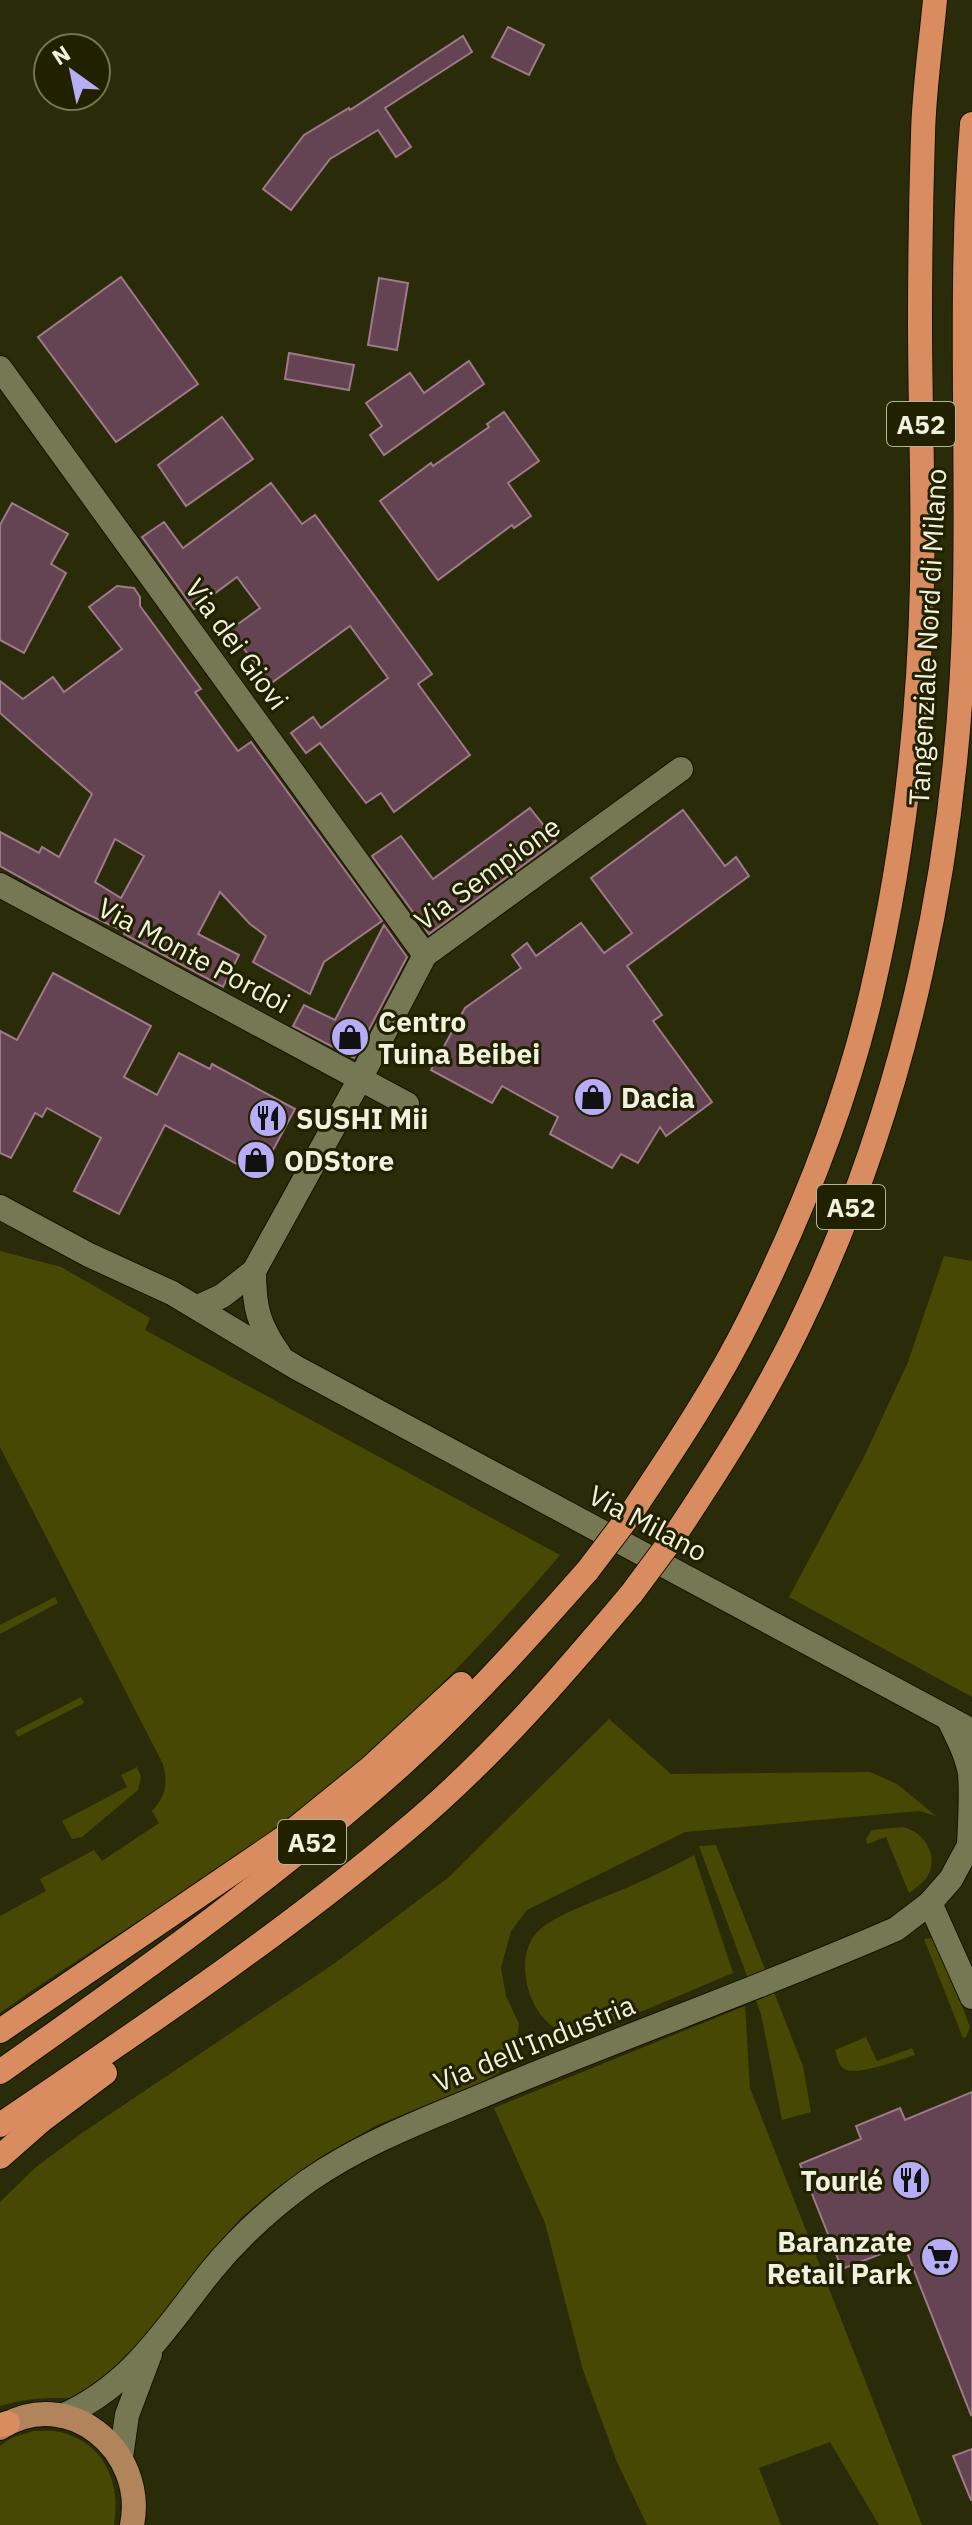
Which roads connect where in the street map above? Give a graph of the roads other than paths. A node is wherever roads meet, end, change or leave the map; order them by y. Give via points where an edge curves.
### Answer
1 (935, 0) edge
2 (972, 124) edge
3 (0, 368) edge
4 (681, 769) dead end
5 (0, 885) edge
6 (425, 955) junction
7 (360, 1079) junction
8 (407, 1104) dead end
9 (0, 1207) edge
10 (89, 1255) junction
11 (254, 1271) junction
12 (198, 1307) junction
13 (289, 1363) junction
14 (588, 1570) junction
15 (948, 1718) junction
16 (972, 1731) edge
17 (970, 1842) edge
18 (930, 1903) junction
19 (290, 1923) junction
20 (972, 1997) edge
21 (0, 2031) edge
22 (0, 2072) edge
23 (0, 2125) edge
24 (0, 2157) edge
25 (153, 2348) junction
26 (62, 2416) junction
27 (3, 2425) edge
28 (121, 2457) junction
29 (139, 2521) edge

1 - 14 highway, Tangenziale Nord di Milano / A52, bridge via 923,131 922,598 900,848 872,993 808,1190 750,1318 680,1440
2 - 19 highway, Tangenziale Nord di Milano / A52, bridge via 966,253 965,592 955,766 946,847 917,997 879,1131 796,1333 723,1464 632,1593 467,1774
3 - 6 street, Via dei Giovi
4 - 6 street, Via Sempione
5 - 7 street, Via Monte Pordoi
6 - 7 street, Via Sempione
7 - 8 street, Via Monte Pordoi
7 - 11 street, Via Sempione
9 - 10 street, Via Milano
10 - 12 street, Via Milano
10 - 13 street, Via Milano via 166,1306
11 - 12 street, Via Sempione
11 - 13 street via 258,1318
12 - 13 street, Via Milano
13 - 15 street, Via Milano
14 - 21 highway via 333,1800 230,1877
14 - 22 highway, Tangenziale Nord di Milano / A52 via 460,1709 347,1813 218,1915
15 - 16 street, Via Milano
15 - 17 street, Via dell'Industria via 970,1774
17 - 18 street, Via dell'Industria via 951,1879
18 - 20 street
18 - 25 street, Via dell'Industria via 871,1940 523,2079 342,2159 251,2229
19 - 23 highway, Tangenziale Nord di Milano / A52
19 - 24 highway via 150,2042
25 - 26 street, Via dell'Industria via 106,2392
25 - 28 street, Via dell'Industria via 127,2415
26 - 27 main road via 34,2416
26 - 28 main road via 96,2430
28 - 29 main road

